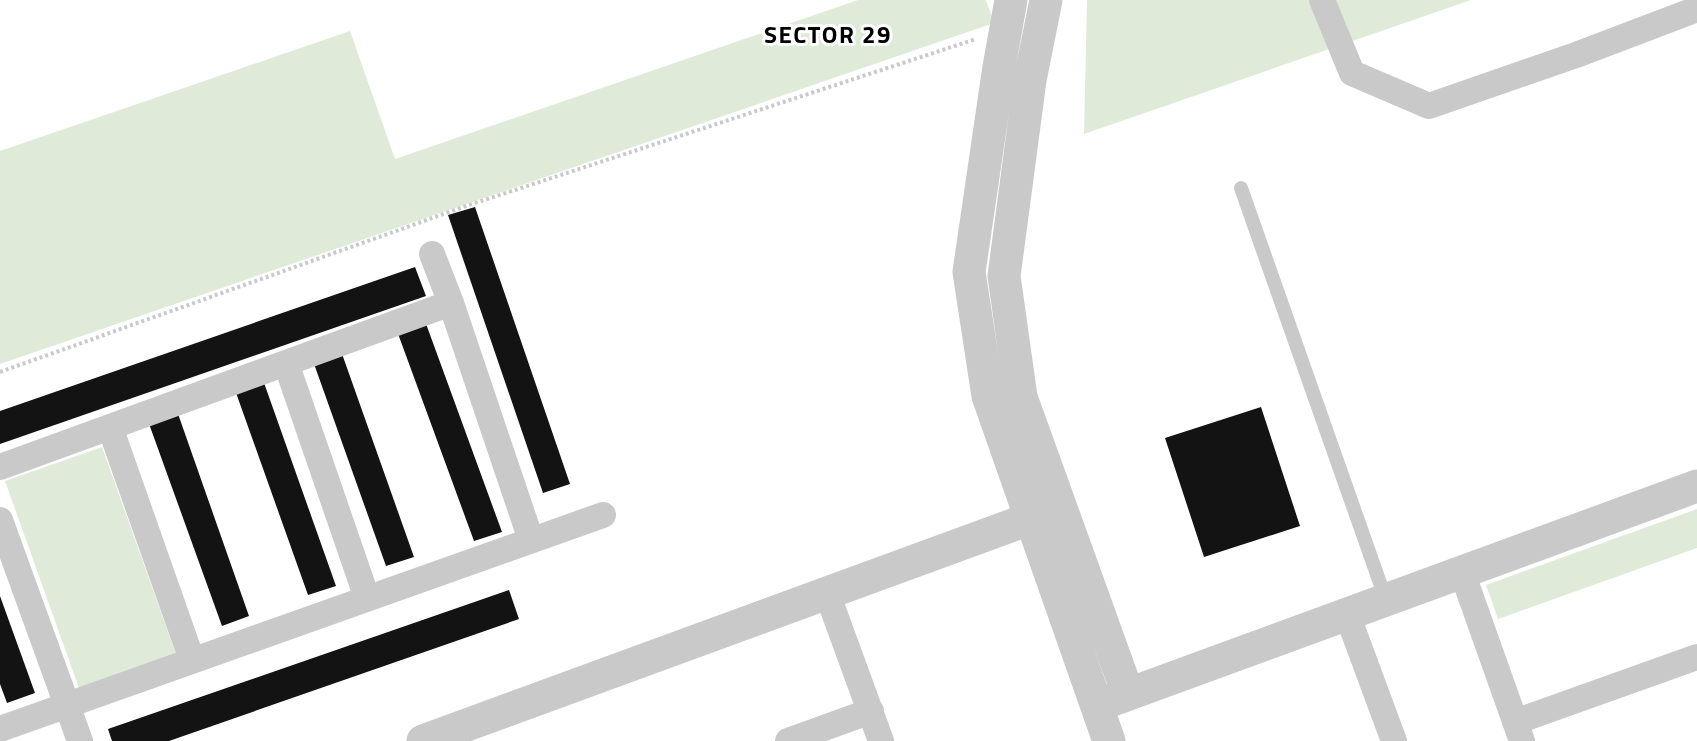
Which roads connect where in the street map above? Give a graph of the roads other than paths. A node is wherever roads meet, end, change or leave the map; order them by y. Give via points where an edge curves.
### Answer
1 (1046, 0) edge
2 (1322, 0) edge
3 (1697, 9) edge
4 (1008, 15) edge
5 (1241, 188) dead end
6 (432, 255) dead end
7 (451, 303) junction
8 (286, 363) junction
9 (110, 427) junction
10 (0, 467) edge
11 (1697, 486) edge
12 (1046, 513) junction
13 (603, 515) dead end
14 (0, 520) edge
15 (531, 540) junction
16 (1462, 572) junction
17 (827, 593) junction
18 (367, 598) junction
19 (1386, 600) junction
20 (1347, 614) junction
21 (1697, 657) edge
22 (192, 660) junction
23 (1128, 694) junction
24 (67, 705) junction
25 (1097, 706) junction
26 (871, 711) junction
27 (0, 729) edge
28 (1518, 731) edge
29 (80, 741) edge
30 (423, 741) edge
31 (788, 741) edge
32 (881, 741) edge
33 (1109, 741) edge
34 (1394, 741) edge

1 - 12 street via 1030,80 1004,276 1021,397
2 - 3 street via 1352,73 1430,106
4 - 12 street via 969,272 988,396
5 - 19 lane
6 - 7 street
7 - 8 street
7 - 15 street
8 - 9 street
8 - 18 street
9 - 10 street
9 - 22 street
11 - 16 street
12 - 17 street
12 - 23 street
12 - 25 street
13 - 15 street
14 - 24 street
15 - 18 street
16 - 19 street
16 - 28 street
17 - 26 street
17 - 30 street
18 - 22 street
19 - 20 street
20 - 23 street
20 - 34 street
21 - 28 street
22 - 24 street
23 - 25 street
24 - 27 street
24 - 29 street
25 - 33 street
26 - 31 street
26 - 32 street

